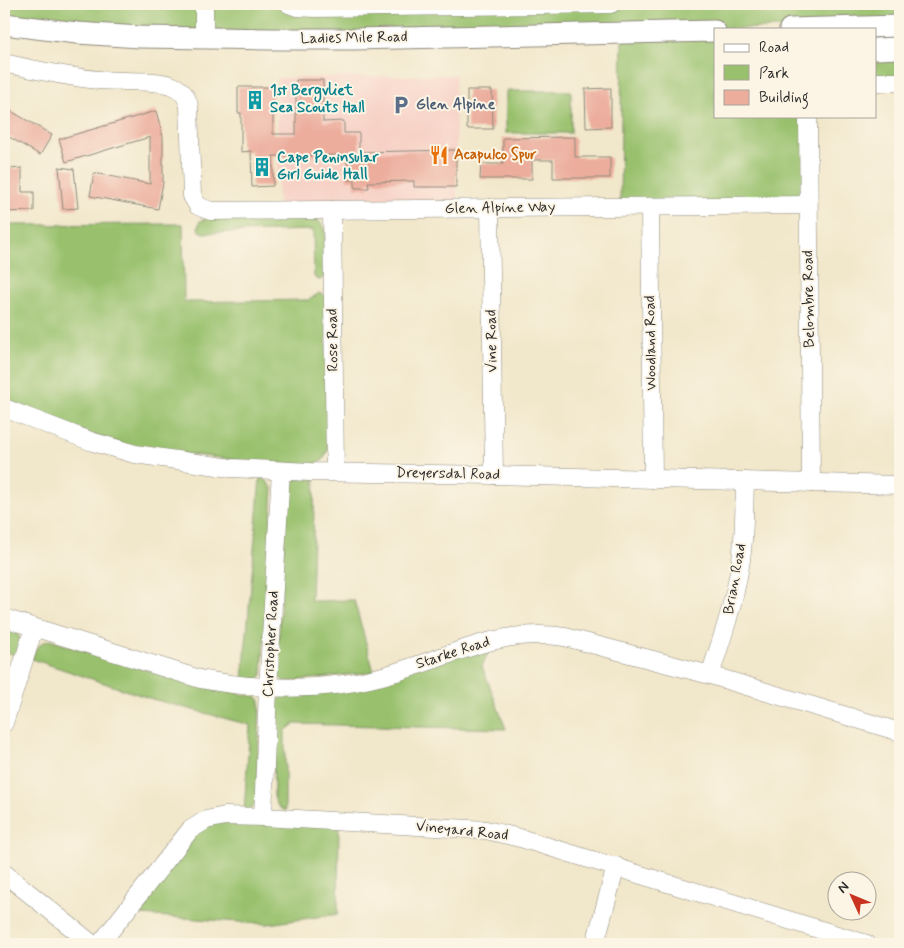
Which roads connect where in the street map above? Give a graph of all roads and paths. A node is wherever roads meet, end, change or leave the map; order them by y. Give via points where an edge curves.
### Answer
1 (204, 4) edge
2 (289, 4) edge
3 (549, 4) edge
4 (611, 4) edge
5 (4, 24) edge
6 (900, 26) edge
7 (827, 28) edge
8 (712, 32) edge
9 (204, 38) junction
10 (900, 48) edge
11 (876, 49) edge
12 (4, 63) edge
13 (876, 82) edge
14 (900, 82) edge
15 (808, 118) edge
16 (808, 205) junction
17 (650, 206) junction
18 (490, 208) junction
19 (332, 210) junction
20 (4, 408) edge
21 (281, 471) junction
22 (335, 471) junction
23 (494, 474) junction
24 (653, 479) junction
25 (744, 480) junction
26 (811, 483) junction
27 (900, 485) edge
28 (4, 618) edge
29 (34, 628) junction
30 (710, 675) junction
31 (268, 688) junction
32 (4, 723) edge
33 (900, 732) edge
34 (263, 817) junction
35 (616, 866) junction
36 (4, 873) edge
37 (92, 944) edge
38 (100, 944) edge
39 (595, 944) edge
40 (867, 944) edge

1 - 9 street
2 - 3 street via 315,8
3 - 4 street
5 - 9 main road, Ladies Mile Road via 77,33
6 - 7 main road
8 - 9 main road, Ladies Mile Road via 353,39
10 - 11 main road
12 - 19 street, Glen Alpine Way via 98,80 167,84 181,91 188,106 191,190 194,201 204,209
13 - 14 street
15 - 16 street, Belombre Road
16 - 17 street, Glen Alpine Way
16 - 26 street, Belombre Road
17 - 18 street, Glen Alpine Way
17 - 24 street, Woodland Road
18 - 19 street, Glen Alpine Way
18 - 23 street, Vine Road
19 - 22 street, Rose Road
20 - 21 street, Dreyersdal Road via 90,441 135,454 231,468
21 - 22 street, Dreyersdal Road
21 - 31 street, Christopher Road
22 - 23 street, Dreyersdal Road
23 - 24 street, Dreyersdal Road
24 - 25 street, Dreyersdal Road
25 - 26 street, Dreyersdal Road
25 - 30 street, Brian Road via 740,565 727,626
26 - 27 street, Dreyersdal Road
28 - 29 street, Starke Road
29 - 31 street, Starke Road via 200,679
29 - 32 street
30 - 31 street, Starke Road via 565,637 529,634 473,644 376,678 333,685
30 - 33 street, Starke Road
31 - 34 street, Christopher Road
34 - 35 street, Vineyard Road via 486,830
34 - 38 street, Vineyard Road via 225,816 194,826
35 - 39 street
35 - 40 street, Vineyard Road
36 - 37 street

